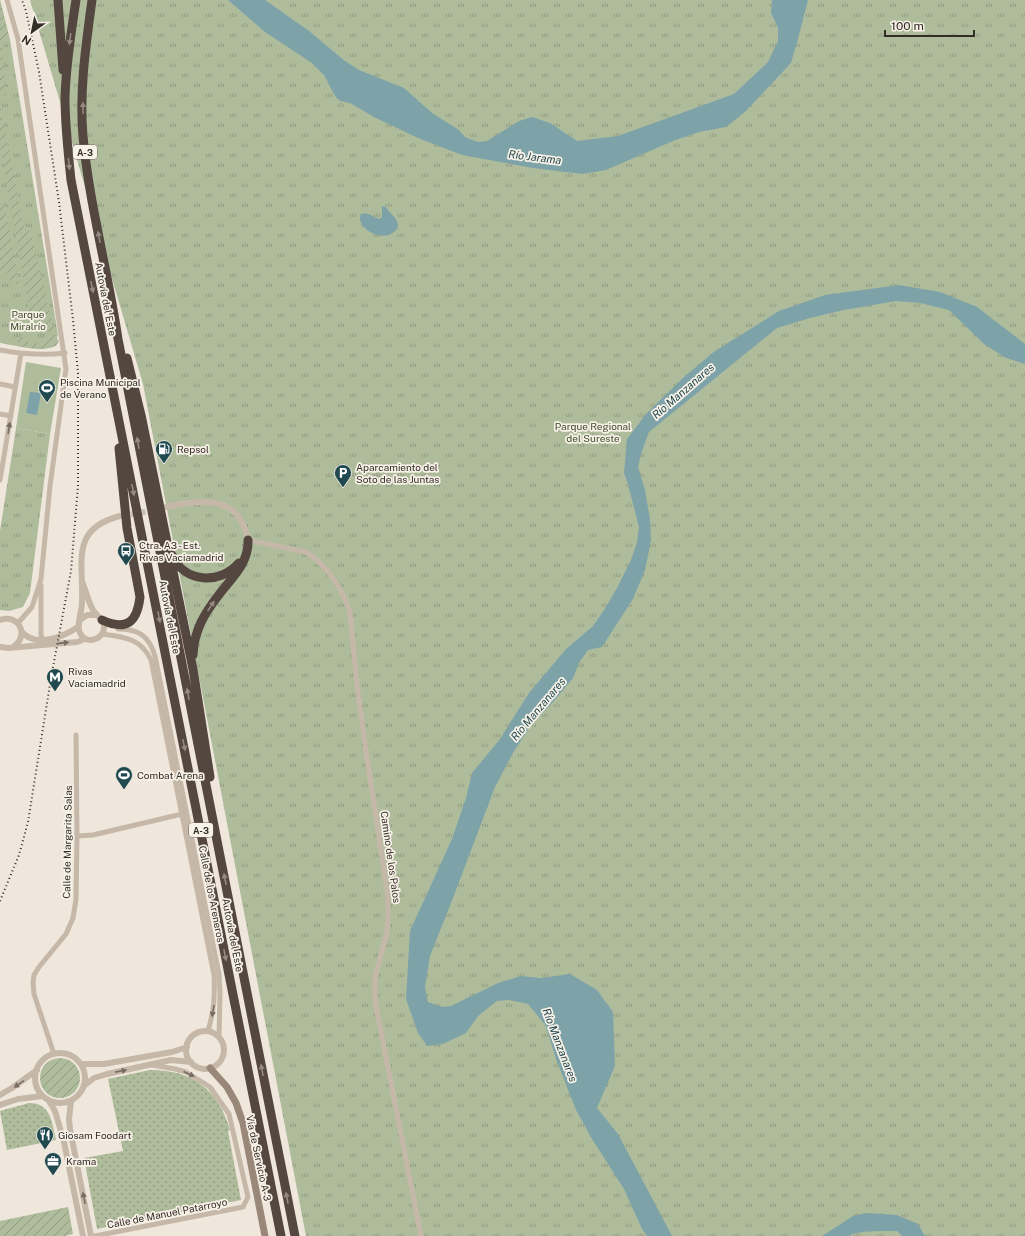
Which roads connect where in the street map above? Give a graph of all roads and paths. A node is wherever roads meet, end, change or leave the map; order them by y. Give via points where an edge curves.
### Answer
1 (7, 0) edge
2 (58, 0) edge
3 (76, 0) edge
4 (92, 0) edge
5 (65, 97) junction
6 (112, 302) junction
7 (0, 350) edge
8 (21, 353) junction
9 (65, 353) junction
10 (0, 384) edge
11 (15, 387) junction
12 (0, 414) edge
13 (11, 416) junction
14 (119, 424) junction
15 (1, 473) edge
16 (0, 480) edge
17 (166, 507) dead end
18 (120, 516) tunnel mouth
19 (248, 540) junction
20 (167, 541) junction
21 (41, 579) junction
22 (82, 581) junction
23 (0, 620) edge
24 (80, 620) junction
25 (101, 620) junction
26 (18, 623) junction
27 (78, 627) junction
28 (22, 632) junction
29 (102, 634) junction
30 (85, 639) junction
31 (42, 640) junction
32 (0, 646) edge
33 (13, 647) junction
34 (193, 669) junction
35 (76, 735) dead end
36 (209, 801) junction
37 (182, 814) junction
38 (77, 836) junction
39 (208, 1031) junction
40 (219, 1037) junction
41 (187, 1047) junction
42 (54, 1054) junction
43 (191, 1062) junction
44 (81, 1064) junction
45 (152, 1065) junction
46 (210, 1068) junction
47 (37, 1070) junction
48 (85, 1085) junction
49 (0, 1095) edge
50 (43, 1096) junction
51 (49, 1101) junction
52 (71, 1101) junction
53 (0, 1105) edge
54 (83, 1236) edge
55 (91, 1236) edge
56 (95, 1236) edge
57 (265, 1236) edge
58 (281, 1236) edge
59 (295, 1236) edge
60 (421, 1236) edge

1 - 9 street via 18,39
2 - 5 highway
3 -> 5 highway, Autovía del Este / A-3
6 -> 4 highway, Autovía del Este / A-3 via 88,178 83,135 82,96
5 -> 14 highway, Autovía del Este / A-3 via 71,180
6 - 20 highway via 117,313 141,415
36 -> 6 highway, Autovía del Este / A-3
7 - 8 street
8 - 9 street
8 - 11 street
9 - 21 street via 66,380 50,486
10 - 11 street
11 - 13 street
12 - 13 street
15 -> 13 street
14 - 25 highway via 118,438 127,528 140,597 137,612 126,624 116,626
14 -> 58 highway, Autovía del Este / A-3
15 - 16 street
17 - 19 street via 204,501 219,504 234,513 241,521
18 - 22 street via 100,523 86,539 81,557
19 - 20 highway via 241,561 233,570 210,579 197,578 187,573 173,558
34 -> 19 highway via 194,642 202,619 239,570 248,549
19 - 60 street, Camino de los Palos via 312,555 338,586 350,612 364,744 388,897 387,933 375,977 375,1001
20 - 34 highway
21 - 26 street via 32,607
21 - 31 street
22 - 24 street
22 - 25 street via 91,606
23 - 26 street via 9,618
24 - 25 street via 87,615
24 - 27 street
25 - 29 street
25 - 40 street, Calle de los Areneros via 118,629 139,633 152,644 218,974
26 - 28 street
27 - 30 street
27 - 31 street via 63,636
28 - 31 street via 30,638
28 - 33 street via 20,641
29 - 30 street via 93,640
29 - 37 street, Calle de los Areneros via 122,636 138,643 151,660
33 -> 30 street
32 - 33 street
34 - 36 highway via 211,786
35 - 38 street, Calle de Margarita Salas
59 -> 36 highway, Autovía del Este / A-3
37 - 38 street via 93,835
37 -> 39 street, Calle de los Areneros via 214,975 213,1013
38 - 42 street, Calle de Margarita Salas via 76,899 73,918 66,934 38,967 33,983 34,994
39 - 40 street
39 - 41 street via 197,1033
40 - 46 street via 223,1043 224,1055 216,1066
41 - 43 street
41 - 44 street via 104,1064
42 - 44 street via 72,1056
42 - 47 street via 43,1060
43 - 45 street via 174,1060
43 - 46 street via 204,1069
44 - 48 street via 86,1077
48 -> 45 street via 94,1078
45 -> 56 street, Calle de Manuel Patarroyo via 175,1069 210,1087 229,1114 248,1197 243,1207
46 - 57 main road, Vía de Servicio A-3 via 227,1087 243,1123
47 -> 49 street
47 - 50 street via 35,1080
48 - 52 street via 82,1092
50 - 51 street
50 - 53 street
51 - 52 street
51 - 54 street via 55,1111 64,1142
55 -> 52 street via 70,1129

